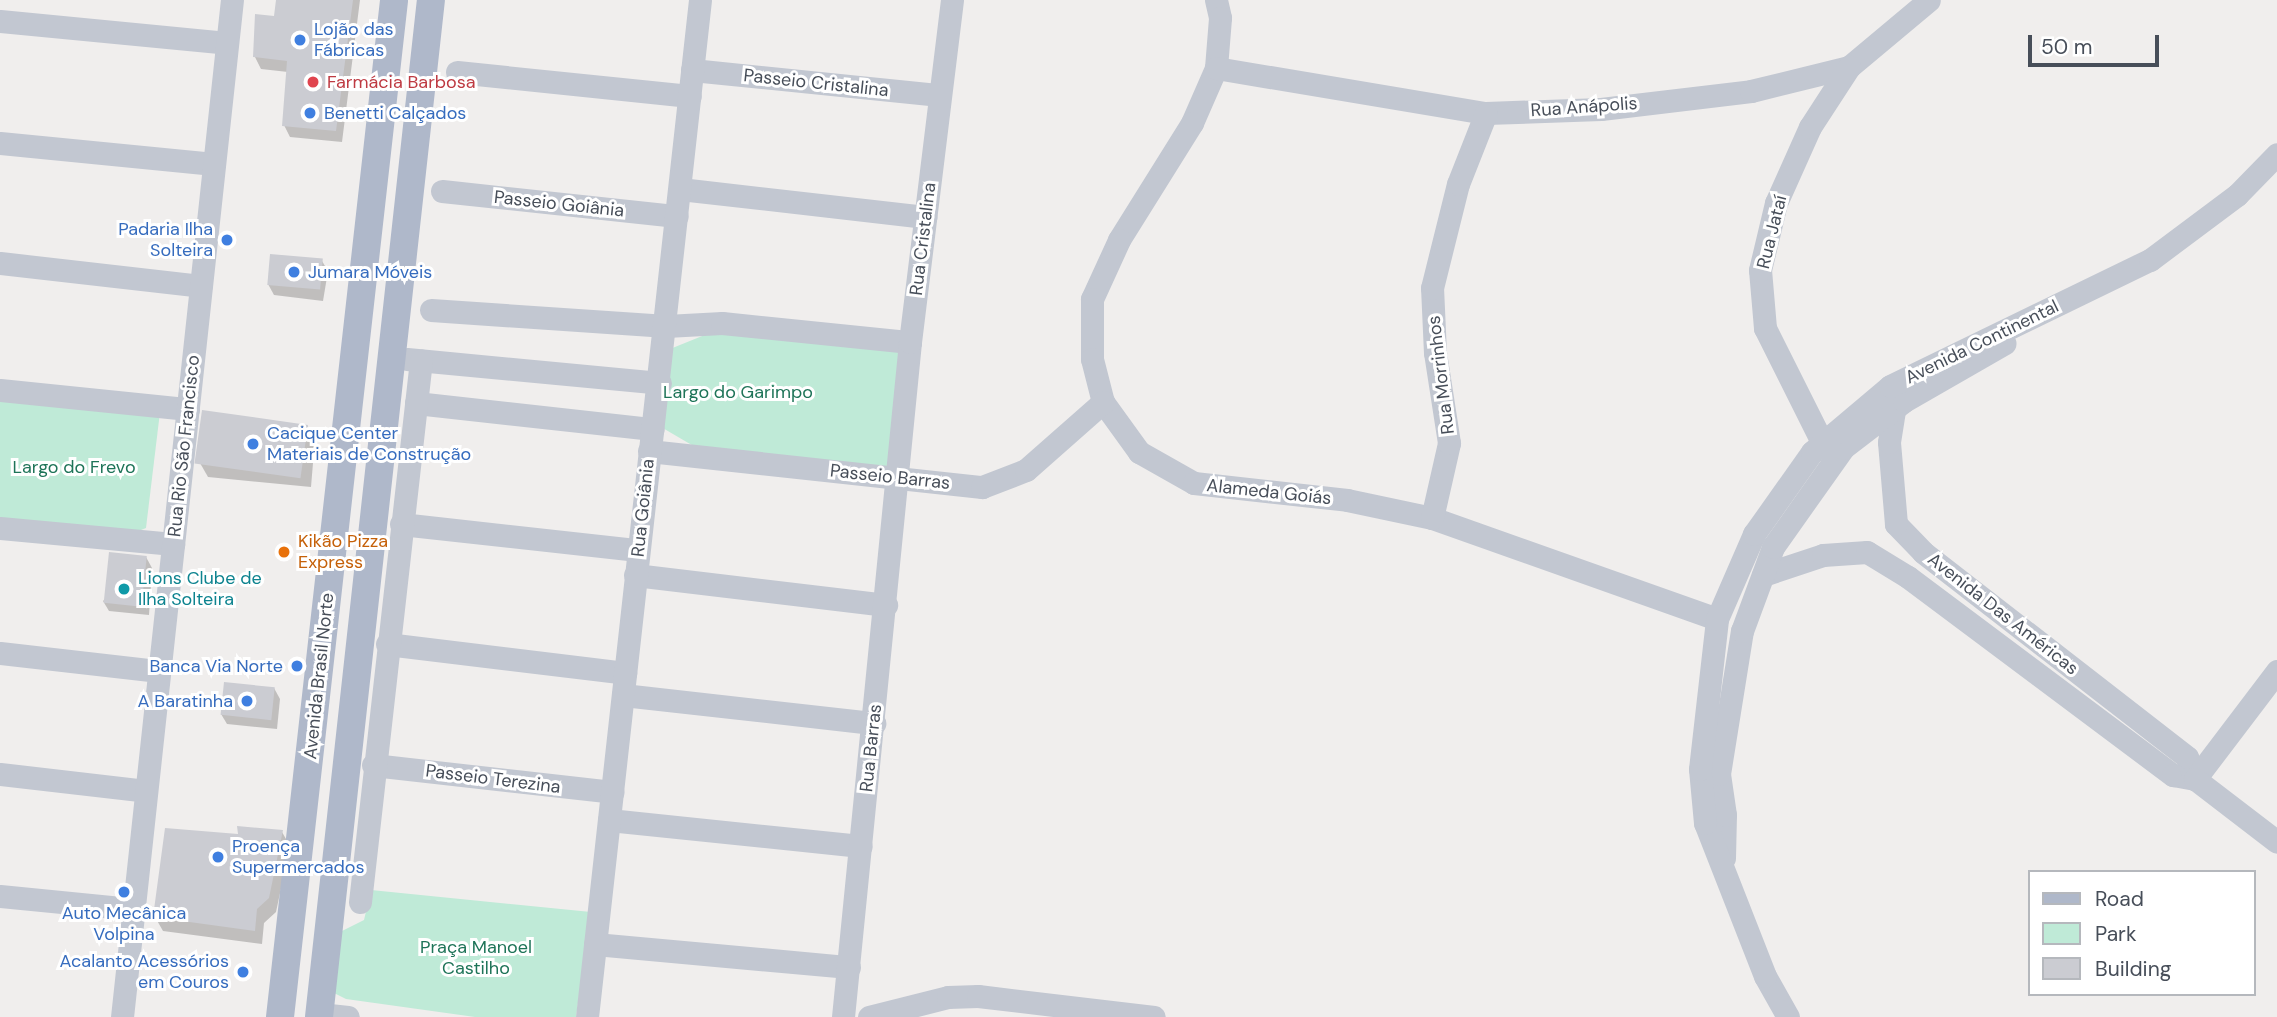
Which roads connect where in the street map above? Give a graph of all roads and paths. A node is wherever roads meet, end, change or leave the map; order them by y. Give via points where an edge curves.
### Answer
1 (232, 0) edge
2 (394, 0) edge
3 (431, 0) edge
4 (699, 0) edge
5 (952, 0) edge
6 (1216, 0) edge
7 (1929, 0) edge
8 (0, 21) edge
9 (227, 43) junction
10 (1849, 67) junction
11 (1216, 68) junction
12 (692, 70) junction
13 (457, 72) dead end
14 (940, 95) junction
15 (690, 96) junction
16 (1486, 113) junction
17 (0, 143) edge
18 (2277, 154) edge
19 (214, 164) junction
20 (2277, 172) edge
21 (680, 189) junction
22 (442, 191) dead end
23 (677, 216) junction
24 (925, 217) junction
25 (0, 263) edge
26 (201, 286) junction
27 (431, 310) dead end
28 (666, 326) junction
29 (910, 342) junction
30 (390, 357) junction
31 (421, 360) junction
32 (660, 383) junction
33 (0, 390) edge
34 (1103, 402) junction
35 (416, 403) junction
36 (188, 409) junction
37 (1894, 409) junction
38 (651, 440) junction
39 (1822, 442) junction
40 (899, 479) junction
41 (1432, 518) junction
42 (401, 524) junction
43 (0, 528) edge
44 (173, 544) junction
45 (1917, 545) junction
46 (638, 550) junction
47 (1896, 570) junction
48 (635, 575) junction
49 (1763, 575) junction
50 (886, 605) junction
51 (1717, 619) junction
52 (387, 643) junction
53 (0, 653) edge
54 (159, 671) junction
55 (2277, 671) edge
56 (624, 684) junction
57 (874, 723) junction
58 (373, 765) junction
59 (0, 774) edge
60 (2195, 779) junction
61 (146, 792) junction
62 (612, 792) junction
63 (609, 820) junction
64 (2277, 842) edge
65 (861, 846) junction
66 (1723, 865) junction
67 (0, 896) edge
68 (360, 902) dead end
69 (134, 909) junction
70 (595, 944) junction
71 (849, 967) junction
72 (977, 1007) edge
73 (320, 1015) edge
74 (122, 1017) edge
75 (280, 1017) edge
76 (348, 1017) edge
77 (587, 1017) edge
78 (844, 1017) edge
79 (869, 1017) edge
80 (1154, 1017) edge
81 (1788, 1017) edge

1 - 9 street, Rua Rio São Francisco
2 - 75 main road, Avenida Brasil Norte
3 - 30 main road, Avenida Brasil Norte
4 - 12 street, Rua Goiânia
5 - 14 street, Rua Cristalina
6 - 11 street, Alameda Goiás via 1220,18
7 - 10 street, Rua Anápolis
8 - 9 street
9 - 19 street, Rua Rio São Francisco
10 - 16 street, Rua Anápolis via 1751,91 1601,109
10 - 39 street, Rua Jataí via 1810,127 1776,203 1760,270 1765,328
11 - 16 street, Rua Anápolis
11 - 34 street, Alameda Goiás via 1192,123 1119,240 1092,299 1091,359
12 - 14 street, Passeio Cristalina
12 - 15 street, Rua Goiânia
13 - 15 street
14 - 24 street, Rua Cristalina
15 - 21 street, Rua Goiânia
16 - 41 street, Rua Morrinhos via 1458,184 1432,288 1435,353 1450,443
17 - 19 street
18 - 39 street, Avenida Continental via 2228,202 2150,260 1891,386
19 - 26 street, Rua Rio São Francisco
20 - 37 street, Avenida Continental via 2201,242 2157,271 2009,341
21 - 23 street, Rua Goiânia
21 - 24 street
22 - 23 street, Passeio Goiânia
23 - 28 street, Rua Goiânia
24 - 29 street, Rua Cristalina
25 - 26 street
26 - 36 street, Rua Rio São Francisco
27 - 28 street
28 - 29 street via 722,323
28 - 32 street, Rua Goiânia
29 - 40 street, Rua Cristalina
30 - 31 street
30 - 73 main road, Avenida Brasil Norte
31 - 32 street
31 - 35 street
32 - 38 street, Rua Goiânia
33 - 36 street
34 - 40 street, Passeio Barras via 1026,470 982,487
34 - 41 street, Alameda Goiás via 1139,452 1194,483 1347,500
35 - 38 street
35 - 42 street
36 - 44 street, Rua Rio São Francisco
37 - 45 street, Avenida Das Américas via 1889,442 1896,524
37 - 49 street, Avenida Continental via 1829,463 1773,547
38 - 40 street, Passeio Barras
38 - 46 street, Rua Goiânia
39 - 51 street, Avenida Continental via 1754,534
40 - 50 street, Rua Barras
41 - 51 street, Alameda Goiás
42 - 46 street
42 - 52 street
43 - 44 street
44 - 54 street, Rua Rio São Francisco
45 - 47 street
45 - 60 street, Avenida Das Américas via 2187,757
46 - 48 street, Rua Goiânia
47 - 49 street, Avenida Das Américas via 1867,552 1823,555
47 - 60 street, Avenida Das Américas via 2173,775
48 - 50 street
48 - 56 street, Rua Goiânia
49 - 66 street, Avenida Continental via 1742,631 1719,774 1725,816
50 - 57 street, Rua Barras
51 - 66 street, Avenida Continental via 1700,769 1705,823
52 - 56 street
52 - 58 street
53 - 54 street
54 - 61 street, Rua Rio São Francisco
55 - 60 street
56 - 57 street
56 - 62 street, Rua Goiânia
57 - 65 street, Rua Barras
58 - 62 street, Passeio Terezina
58 - 68 street
59 - 61 street
60 - 64 street, Avenida Das Américas
61 - 69 street, Rua Rio São Francisco
62 - 63 street, Rua Goiânia
63 - 65 street
63 - 70 street, Rua Goiânia
65 - 71 street, Rua Barras
66 - 81 street, Avenida Continental via 1765,976
67 - 69 street
69 - 74 street, Rua Rio São Francisco
70 - 71 street
70 - 77 street, Rua Goiânia
71 - 78 street, Rua Barras
72 - 79 street via 948,997
72 - 80 street
73 - 76 street

